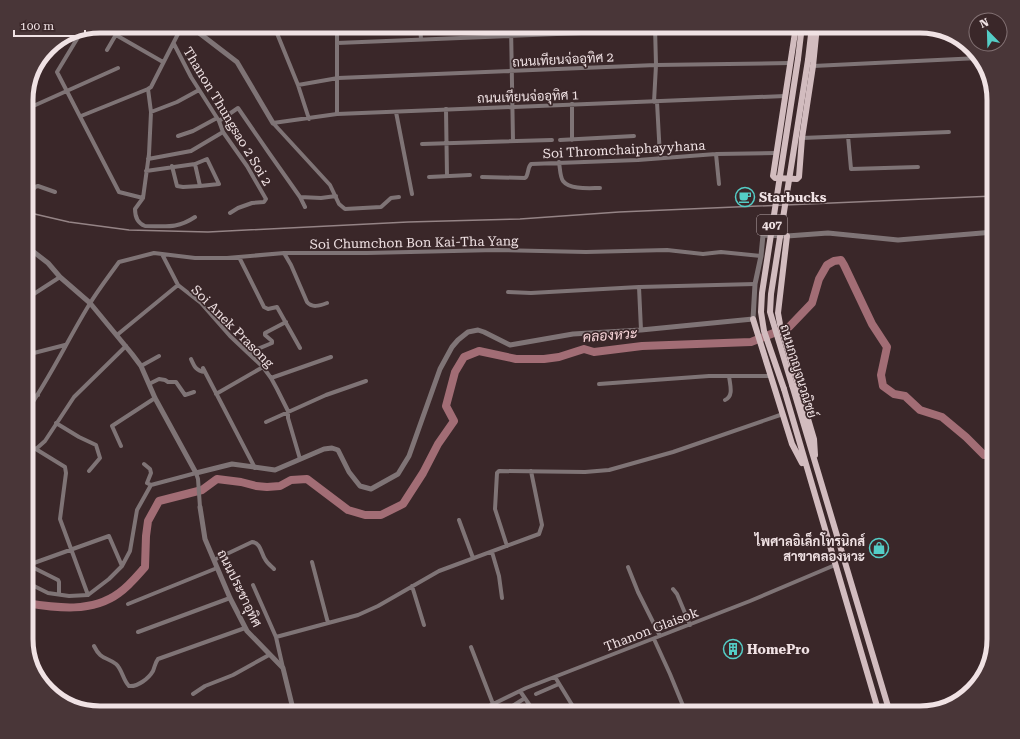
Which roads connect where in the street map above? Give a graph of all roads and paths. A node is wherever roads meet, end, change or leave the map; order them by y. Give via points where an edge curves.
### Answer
1 (179, 33) edge
2 (199, 33) edge
3 (276, 33) edge
4 (337, 33) edge
5 (421, 33) edge
6 (565, 33) edge
7 (655, 33) edge
8 (794, 33) edge
9 (801, 33) edge
10 (811, 33) edge
11 (815, 33) edge
12 (116, 35) joint
13 (511, 36) junction
14 (78, 37) edge
15 (421, 39) junction
16 (337, 42) junction
17 (174, 44) junction
18 (107, 50) dead end
19 (972, 58) edge
20 (163, 62) junction
21 (790, 63) junction
22 (656, 65) junction
23 (813, 66) junction
24 (118, 68) dead end
25 (511, 71) junction
26 (338, 78) junction
27 (298, 85) junction
28 (148, 88) junction
29 (198, 90) junction
30 (68, 91) junction
31 (785, 96) junction
32 (656, 102) junction
33 (572, 104) junction
34 (33, 106) edge
35 (512, 107) junction
36 (446, 109) junction
37 (151, 112) junction
38 (396, 112) junction
39 (337, 114) junction
40 (80, 116) junction
41 (309, 119) junction
42 (218, 120) junction
43 (273, 123) junction
44 (223, 132) junction
45 (949, 132) dead end
46 (178, 136) dead end
47 (634, 136) dead end
48 (848, 136) junction
49 (802, 138) junction
50 (552, 140) dead end
51 (560, 140) dead end
52 (572, 140) junction
53 (514, 142) junction
54 (422, 144) dead end
55 (447, 144) junction
56 (776, 152) junction
57 (716, 154) junction
58 (660, 157) junction
59 (148, 159) junction
60 (559, 162) junction
61 (195, 164) junction
62 (172, 166) junction
63 (918, 167) dead end
64 (146, 171) junction
65 (470, 175) dead end
66 (447, 176) junction
67 (429, 177) dead end
68 (482, 178) dead end
69 (719, 184) dead end
70 (200, 186) junction
71 (600, 188) dead end
72 (33, 190) edge
73 (55, 192) dead end
74 (412, 194) dead end
75 (336, 196) junction
76 (300, 197) junction
77 (399, 197) dead end
78 (143, 198) junction
79 (305, 207) dead end
80 (230, 213) dead end
81 (195, 217) dead end
82 (987, 233) edge
83 (787, 236) junction
84 (33, 251) edge
85 (284, 253) junction
86 (162, 254) junction
87 (761, 256) junction
88 (238, 257) junction
89 (60, 277) junction
90 (178, 284) junction
91 (755, 284) junction
92 (639, 287) junction
93 (508, 292) dead end
94 (33, 294) edge
95 (327, 303) dead end
96 (90, 304) junction
97 (753, 319) junction
98 (286, 322) junction
99 (641, 330) junction
100 (117, 335) junction
101 (65, 345) junction
102 (126, 346) junction
103 (300, 348) dead end
104 (33, 353) edge
105 (248, 353) junction
106 (159, 356) dead end
107 (331, 356) dead end
108 (191, 359) dead end
109 (141, 366) junction
110 (263, 367) junction
111 (202, 368) dead end
112 (205, 372) junction
113 (729, 376) junction
114 (770, 376) junction
115 (271, 378) junction
116 (366, 381) dead end
117 (149, 384) junction
118 (599, 384) dead end
119 (194, 392) dead end
120 (216, 394) junction
121 (38, 395) junction
122 (33, 396) edge
123 (155, 398) junction
124 (725, 400) dead end
125 (33, 402) edge
126 (288, 411) junction
127 (783, 414) junction
128 (266, 422) dead end
129 (56, 424) junction
130 (121, 446) dead end
131 (33, 447) edge
132 (36, 449) junction
133 (300, 459) junction
134 (144, 464) dead end
135 (256, 468) junction
136 (817, 469) junction
137 (89, 471) dead end
138 (531, 471) junction
139 (196, 472) junction
140 (808, 472) junction
141 (152, 485) junction
142 (200, 507) joint
143 (459, 520) dead end
144 (507, 546) junction
145 (72, 550) junction
146 (492, 552) junction
147 (473, 558) junction
148 (214, 560) junction
149 (312, 562) dead end
150 (33, 564) edge
151 (835, 565) junction
152 (122, 566) junction
153 (628, 567) dead end
154 (33, 568) edge
155 (217, 568) junction
156 (274, 569) dead end
157 (33, 585) edge
158 (253, 585) dead end
159 (412, 586) junction
160 (673, 589) dead end
161 (59, 594) junction
162 (88, 595) junction
163 (230, 598) junction
164 (502, 598) dead end
165 (128, 604) dead end
166 (328, 623) junction
167 (424, 625) dead end
168 (690, 625) junction
169 (245, 628) junction
170 (138, 632) dead end
171 (660, 636) junction
172 (276, 637) junction
173 (654, 638) junction
174 (94, 646) dead end
175 (471, 647) dead end
176 (269, 655) junction
177 (283, 668) junction
178 (555, 677) junction
179 (559, 684) junction
180 (520, 691) junction
181 (194, 694) dead end
182 (536, 694) dead end
183 (525, 698) junction
184 (493, 704) junction
185 (292, 706) edge
186 (489, 706) edge
187 (514, 706) edge
188 (530, 706) edge
189 (573, 706) edge
190 (683, 706) edge
191 (877, 706) edge
192 (888, 706) edge

1 - 17 street
2 - 43 street via 237,62
3 - 27 street
4 - 16 street
5 - 15 street
6 - 13 street
7 - 22 street
8 - 21 main road
9 - 140 main road, ถนนกาญจนวณิชย์ / 407, bridge via 761,312 764,331
10 - 136 main road, ถนนกาญจนวณิชย์ / 407, bridge via 770,312
11 - 23 main road
12 - 18 street
12 - 20 street
13 - 15 street
13 - 25 street
14 - 30 street via 57,72
15 - 16 street
16 - 26 street
17 - 20 street
17 - 29 street, Thanon Thungsao 2 Soi 2
19 - 23 street
20 - 28 street via 151,87
21 - 22 street, ถนนเทียนจ่ออุทิศ 2
21 - 31 main road
22 - 25 street, ถนนเทียนจ่ออุทิศ 2
22 - 32 street
23 - 49 main road
24 - 30 street
25 - 26 street, ถนนเทียนจ่ออุทิศ 2
25 - 35 street
26 - 27 street, ถนนเทียนจ่ออุทิศ 2
26 - 39 street
27 - 41 street
28 - 37 street
28 - 40 street
29 - 37 street
29 - 42 street, Thanon Thungsao 2 Soi 2
30 - 34 street
30 - 40 street
31 - 32 street, ถนนเทียนจ่ออุทิศ 1
31 - 56 main road
32 - 33 street, ถนนเทียนจ่ออุทิศ 1
32 - 58 street
33 - 35 street, ถนนเทียนจ่ออุทิศ 1
33 - 52 street
35 - 36 street, ถนนเทียนจ่ออุทิศ 1
35 - 53 street
36 - 38 street, ถนนเทียนจ่ออุทิศ 1
36 - 55 street
37 - 59 street
38 - 39 street, ถนนเทียนจ่ออุทิศ 1
38 - 74 street
39 - 41 street, ถนนเทียนจ่ออุทิศ 1
40 - 78 street via 119,192
41 - 43 street, ถนนเทียนจ่ออุทิศ 1
42 - 44 street, Thanon Thungsao 2 Soi 2
42 - 46 street
42 - 76 street via 238,108
43 - 75 street via 330,185
44 - 59 street via 191,151
44 - 80 street, Thanon Thungsao 2 Soi 2 via 265,198 265,201 252,203
45 - 48 street
47 - 52 street
48 - 49 street
48 - 63 street via 851,169
49 - 56 main road via 798,178 774,178
50 - 53 street
51 - 52 street
53 - 55 street
54 - 55 street
55 - 66 street
56 - 57 street, Soi Thromchaiphayyhana
57 - 58 street, Soi Thromchaiphayyhana
57 - 69 street
58 - 60 street, Soi Thromchaiphayyhana
59 - 64 street
60 - 68 street, Soi Thromchaiphayyhana via 530,164 527,176 523,179
60 - 71 street via 564,182 578,188
61 - 62 street
61 - 70 street
61 - 70 street via 207,159 219,184
62 - 64 street
62 - 70 street via 177,186
64 - 78 street
65 - 66 street
66 - 67 street
72 - 73 street via 38,186
75 - 76 street
75 - 77 street via 339,204 345,209 381,207 391,198
76 - 79 street
78 - 81 street via 135,209 136,219 145,226 174,226 184,224
82 - 83 street via 898,240 828,233
83 - 87 street via 763,235
83 - 136 main road via 778,313 814,439
84 - 89 street
85 - 87 street, Soi Chumchon Bon Kai-Tha Yang via 667,250
85 - 88 street, Soi Chumchon Bon Kai-Tha Yang
85 - 95 street via 306,302 310,306
86 - 88 street, Soi Chumchon Bon Kai-Tha Yang via 195,258
86 - 90 street, Soi Anek Prasong
86 - 96 street, Soi Chumchon Bon Kai-Tha Yang via 154,253 119,262
87 - 91 street
88 - 98 street via 264,307 277,307
89 - 94 street
89 - 96 street
90 - 100 street
90 - 105 street, Soi Anek Prasong via 201,303
91 - 92 street
91 - 97 street
92 - 93 street
92 - 99 street
96 - 100 street
96 - 101 street, Soi Chumchon Bon Kai-Tha Yang
97 - 99 street
97 - 114 main road
98 - 103 street
98 - 105 street via 265,333 272,343
99 - 133 street via 573,334 510,345 478,330 468,332 452,347 440,369 409,456 398,474 371,489 360,486 349,472 338,450 324,449
100 - 102 street
101 - 104 street
101 - 121 street, Soi Chumchon Bon Kai-Tha Yang via 56,366
102 - 109 street
102 - 129 street via 74,397
105 - 110 street, Soi Anek Prasong
106 - 109 street
107 - 115 street
108 - 112 street via 198,370
109 - 117 street
110 - 115 street, Soi Anek Prasong
110 - 120 street
111 - 112 street
112 - 120 street
113 - 114 street
113 - 118 street
113 - 124 street via 731,394
114 - 127 main road
115 - 126 street, Soi Anek Prasong
116 - 126 street
117 - 119 street via 159,379 165,380 176,382 185,395
117 - 123 street
120 - 135 street
121 - 122 street
121 - 125 street, Soi Chumchon Bon Kai-Tha Yang
123 - 130 street via 112,426
123 - 139 street
126 - 128 street
126 - 133 street, Soi Anek Prasong
127 - 138 street via 673,452 609,470
127 - 140 main road via 792,444
129 - 132 street via 45,441
129 - 137 street via 96,445 100,458
131 - 132 street
132 - 145 street via 64,467 66,473 60,519
133 - 135 street via 275,470
134 - 141 street via 151,473 147,483
135 - 139 street via 232,464
136 - 192 main road, ถนนกาญจนวณิชย์ / 407
138 - 144 street via 541,531
138 - 144 street via 497,473 495,509
139 - 141 street
139 - 142 street
140 - 151 main road, ถนนกาญจนวณิชย์ / 407
141 - 152 street via 137,510 130,550
142 - 148 street, ถนนประชาอุทิศ via 205,539
143 - 147 street
144 - 146 street
145 - 150 street
145 - 152 street via 109,536
145 - 162 street
146 - 147 street
146 - 164 street
147 - 159 street via 439,571
148 - 155 street, ถนนประชาอุทิศ
148 - 156 street via 256,542
149 - 166 street
151 - 168 street, Thanon Glaisok
151 - 191 main road, ถนนกาญจนวณิชย์ / 407
152 - 162 street
153 - 171 street
154 - 161 street via 58,580
155 - 163 street, ถนนประชาอุทิศ
155 - 165 street
157 - 161 street
158 - 172 street
159 - 166 street via 358,615
159 - 167 street
160 - 168 street
161 - 162 street
163 - 169 street, ถนนประชาอุทิศ
163 - 170 street
166 - 172 street
168 - 171 street, Thanon Glaisok
169 - 174 street via 158,659 149,677 132,686 126,682 119,667 99,655
169 - 176 street, ถนนประชาอุทิศ
171 - 173 street, Thanon Glaisok
172 - 177 street
173 - 178 street, Thanon Glaisok
173 - 190 street
175 - 184 street
176 - 177 street, ถนนประชาอุทิศ
176 - 181 street via 233,675 205,686
177 - 185 street
178 - 179 street
178 - 180 street, Thanon Glaisok
179 - 182 street
179 - 189 street
180 - 183 street
180 - 184 street, Thanon Glaisok
183 - 187 street
183 - 188 street
184 - 186 street, Thanon Glaisok

